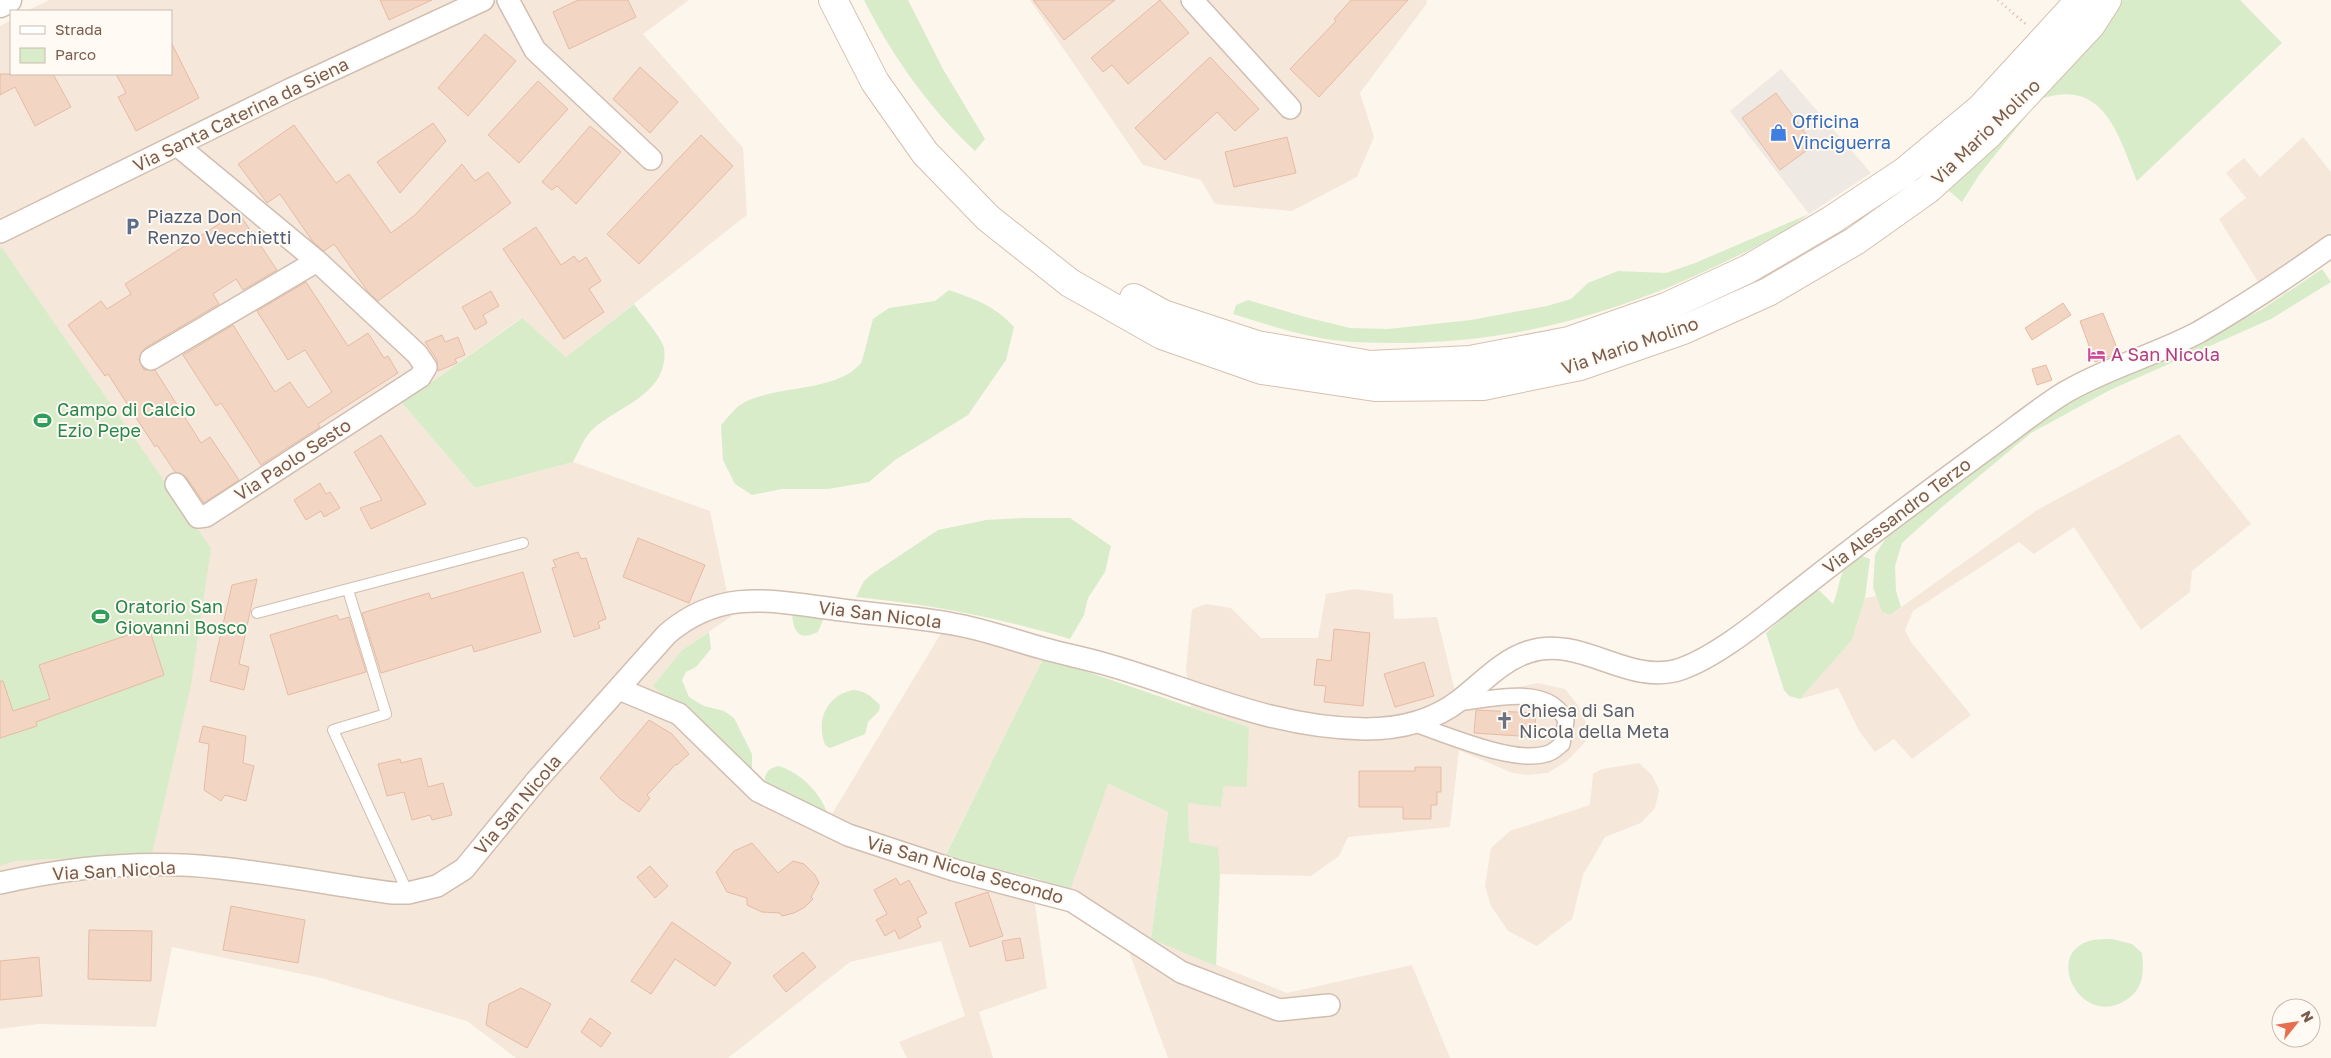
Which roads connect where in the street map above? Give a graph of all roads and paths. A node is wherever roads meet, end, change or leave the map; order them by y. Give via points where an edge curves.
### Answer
1 (8, 0) edge
2 (483, 0) edge
3 (508, 0) edge
4 (833, 0) edge
5 (852, 0) edge
6 (1192, 0) edge
7 (1998, 0) edge
8 (2080, 0) edge
9 (2107, 0) edge
10 (0, 4) edge
11 (2044, 39) junction
12 (1290, 108) dead end
13 (177, 145) junction
14 (651, 159) dead end
15 (0, 232) edge
16 (2331, 246) edge
17 (317, 261) junction
18 (151, 360) dead end
19 (176, 484) dead end
20 (523, 543) dead end
21 (348, 590) junction
22 (257, 613) dead end
23 (620, 689) junction
24 (1456, 703) junction
25 (1415, 724) junction
26 (0, 883) edge
27 (408, 893) junction
28 (1329, 1005) dead end

1 - 10 street
2 - 13 street, Via Santa Caterina da Siena
3 - 14 street via 535,50
4 - 9 main road, Via Mario Molino via 875,82 925,153 988,218 1070,283 1162,335 1262,370 1375,387 1483,386 1580,366 1683,330 1768,292 1855,241 1927,190 1989,134 2090,25
5 - 11 main road, Via Mario Molino via 888,74 934,135 1000,205 1079,267 1163,314 1257,345 1370,365 1470,360 1569,342 1666,307 1748,269 1830,221 1904,172 1981,108
6 - 12 street
7 - 11 path
8 - 11 main road, Via Mario Molino
13 - 15 street, Via Santa Caterina da Siena
13 - 17 street
16 - 24 street, Via Alessandro Terzo via 2198,332 2064,393 1907,506 1703,660 1681,669 1653,674 1577,651 1542,648 1510,660
17 - 18 street
17 - 19 street, Via Paolo Sesto via 417,354 426,367 424,374 206,516 198,517
20 - 21 lane
21 - 22 lane
21 - 27 lane via 386,714 333,730
23 - 25 street, Via San Nicola via 666,634 685,619 717,604 769,602 953,624 1107,665 1297,724 1366,729
23 - 27 street, Via San Nicola via 536,781 464,868 437,886
23 - 28 street, Via San Nicola Secondo via 679,714 758,791 848,835 954,870 1072,901 1181,972 1279,1010
24 - 25 street, Via San Nicola
24 - 25 street via 1530,696 1546,700 1555,705 1566,721 1562,744 1546,754 1529,757 1467,742
26 - 27 street, Via San Nicola via 74,869 169,866 218,868

